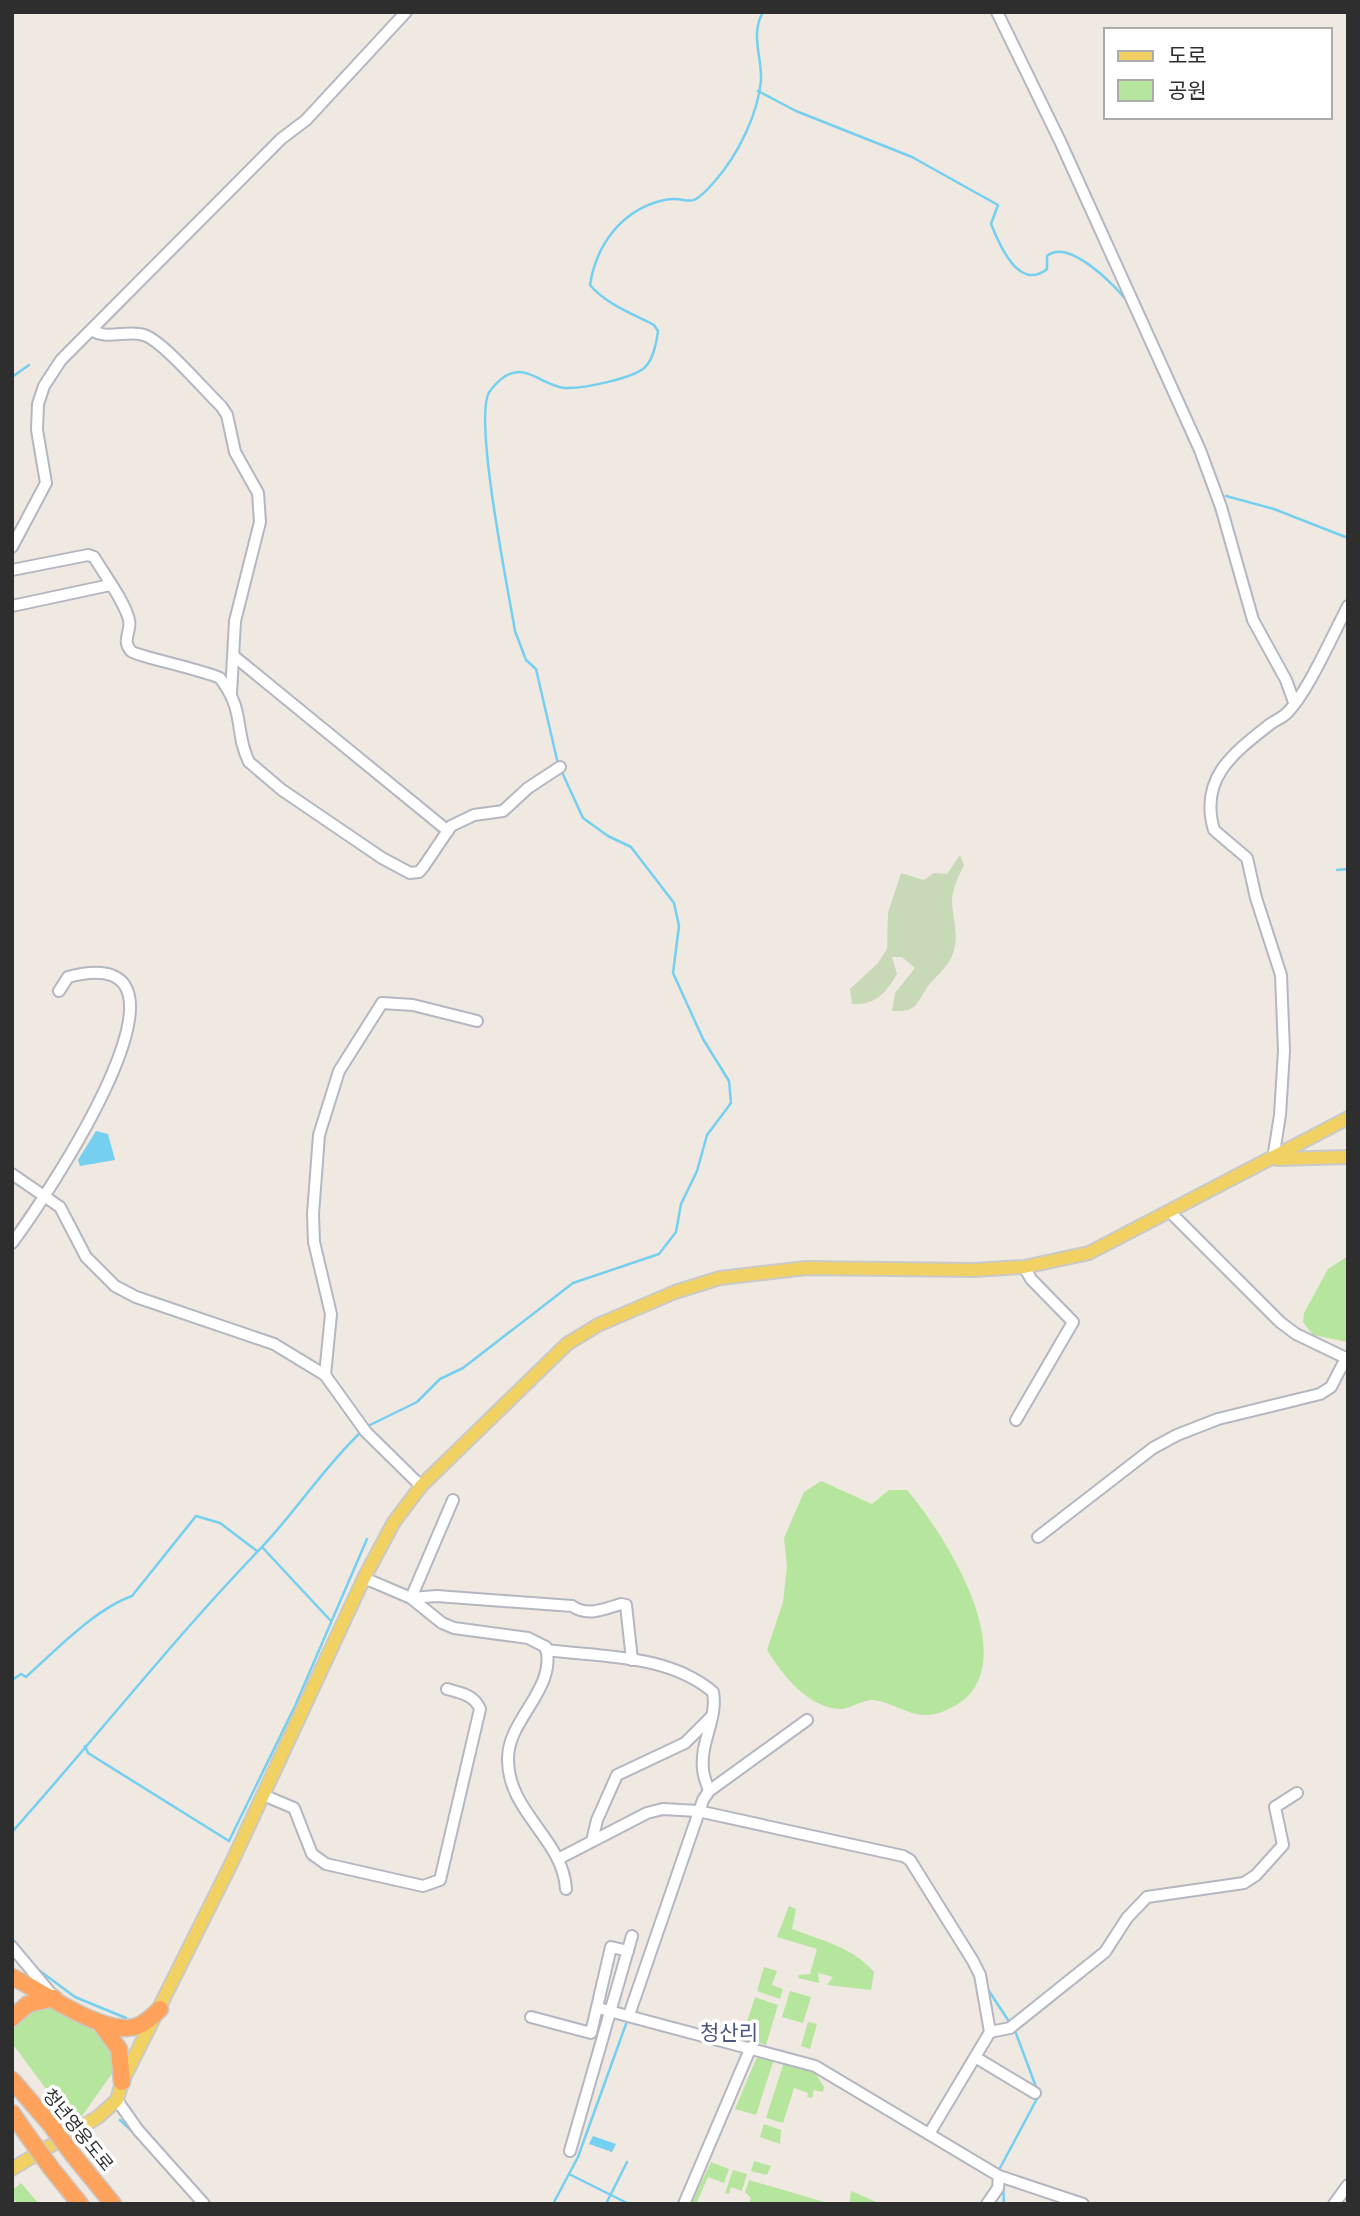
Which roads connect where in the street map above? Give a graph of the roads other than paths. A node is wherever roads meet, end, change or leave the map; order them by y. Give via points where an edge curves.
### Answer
1 (406, 12) edge
2 (996, 12) edge
3 (91, 330) junction
4 (12, 547) edge
5 (12, 570) edge
6 (110, 585) junction
7 (12, 606) edge
8 (1348, 606) edge
9 (235, 657) junction
10 (231, 693) junction
11 (1294, 702) junction
12 (560, 767) dead end
13 (448, 831) junction
14 (59, 991) dead end
15 (477, 1021) dead end
16 (1348, 1118) edge
17 (1348, 1157) edge
18 (1273, 1159) junction
19 (12, 1174) edge
20 (44, 1195) junction
21 (1170, 1212) junction
22 (12, 1243) edge
23 (1024, 1267) junction
24 (1347, 1358) edge
25 (325, 1375) junction
26 (1016, 1420) dead end
27 (421, 1486) junction
28 (453, 1500) dead end
29 (1038, 1537) dead end
30 (364, 1578) junction
31 (411, 1598) junction
32 (547, 1650) junction
33 (632, 1660) junction
34 (447, 1689) dead end
35 (713, 1715) junction
36 (807, 1720) dead end
37 (709, 1791) junction
38 (1297, 1793) dead end
39 (264, 1795) junction
40 (698, 1811) junction
41 (592, 1841) junction
42 (558, 1859) junction
43 (566, 1889) dead end
44 (632, 1936) dead end
45 (12, 1947) edge
46 (628, 1951) junction
47 (12, 1977) edge
48 (54, 1998) junction
49 (598, 2008) junction
50 (160, 2009) junction
51 (612, 2011) junction
52 (629, 2015) junction
53 (531, 2017) dead end
54 (12, 2018) edge
55 (100, 2023) junction
56 (990, 2032) junction
57 (751, 2047) junction
58 (975, 2057) junction
59 (12, 2080) edge
60 (122, 2082) junction
61 (1035, 2093) dead end
62 (117, 2100) junction
63 (12, 2113) edge
64 (929, 2134) junction
65 (570, 2151) dead end
66 (12, 2169) edge
67 (999, 2176) junction
68 (1348, 2185) edge
69 (80, 2204) edge
70 (113, 2204) edge
71 (204, 2204) edge
72 (684, 2204) edge
73 (987, 2204) edge
74 (1083, 2204) edge
75 (1334, 2204) edge

1 - 3 street via 306,121 281,139
2 - 11 street via 1060,141 1200,450 1253,620
3 - 4 street via 61,360 44,386 37,430 46,483
3 - 9 street via 110,337 147,336 227,415 235,452 258,493 260,522 238,603
5 - 6 street via 88,555 94,557
6 - 7 street
6 - 10 street via 130,620 126,641 130,650 208,672 220,678
8 - 11 street
9 - 10 street
9 - 13 street
10 - 13 street via 249,762 382,858 410,873 419,872
11 - 18 street via 1227,763 1210,792 1214,830 1242,852 1252,873 1281,975 1284,1051
12 - 13 street via 503,811 464,819
14 - 20 street via 68,977 113,974 128,996 129,1025 110,1080
15 - 25 street via 413,1005 382,1003 339,1071 319,1135 313,1214 314,1242 331,1314
16 - 18 main road
17 - 18 main road
18 - 21 main road
19 - 20 street
20 - 22 street
20 - 25 street via 60,1208 86,1257 116,1286 274,1344
21 - 23 main road via 1089,1252
21 - 24 street via 1279,1322
23 - 26 street via 1073,1322
23 - 27 main road via 806,1268 720,1278 685,1288 567,1344
24 - 29 street via 1331,1387 1320,1394 1218,1419 1153,1448
25 - 27 street via 366,1432
27 - 30 main road via 394,1522
28 - 31 street
30 - 31 street
30 - 39 main road
31 - 32 street via 454,1628 528,1639
31 - 33 street via 572,1606 580,1612 626,1605
32 - 33 street
32 - 42 street via 533,1703 513,1729 508,1762 519,1804
33 - 35 street via 669,1666 706,1686 713,1692
34 - 39 street via 468,1695 480,1709 440,1880 423,1886 326,1864 313,1854 295,1808
35 - 37 street via 702,1769
35 - 41 street via 685,1743 617,1775
36 - 37 street
37 - 40 street
38 - 56 street via 1275,1807 1283,1845 1256,1875 1233,1886 1147,1897 1105,1952 1083,1971 1010,2028
39 - 50 main road
40 - 41 street via 647,1813
40 - 52 street
40 - 56 street via 878,1848 910,1860 979,1975
41 - 42 street
42 - 43 street
44 - 46 street
45 - 48 street
46 - 49 street via 611,1947
46 - 51 street
47 - 48 highway
48 - 54 highway via 28,2004
48 - 55 highway
49 - 51 street
49 - 53 street via 591,2034
50 - 55 highway via 136,2026
50 - 60 main road
51 - 52 street
51 - 65 street
52 - 57 street
55 - 60 highway via 119,2049
56 - 58 street
57 - 64 street via 816,2066
57 - 72 street
58 - 61 street
58 - 64 street
59 - 70 highway, 청년영웅도로, bridge
60 - 62 main road
62 - 66 main road via 98,2117
62 - 71 street
63 - 69 highway, bridge
64 - 67 street
67 - 73 street via 998,2188
67 - 74 street
68 - 75 street

